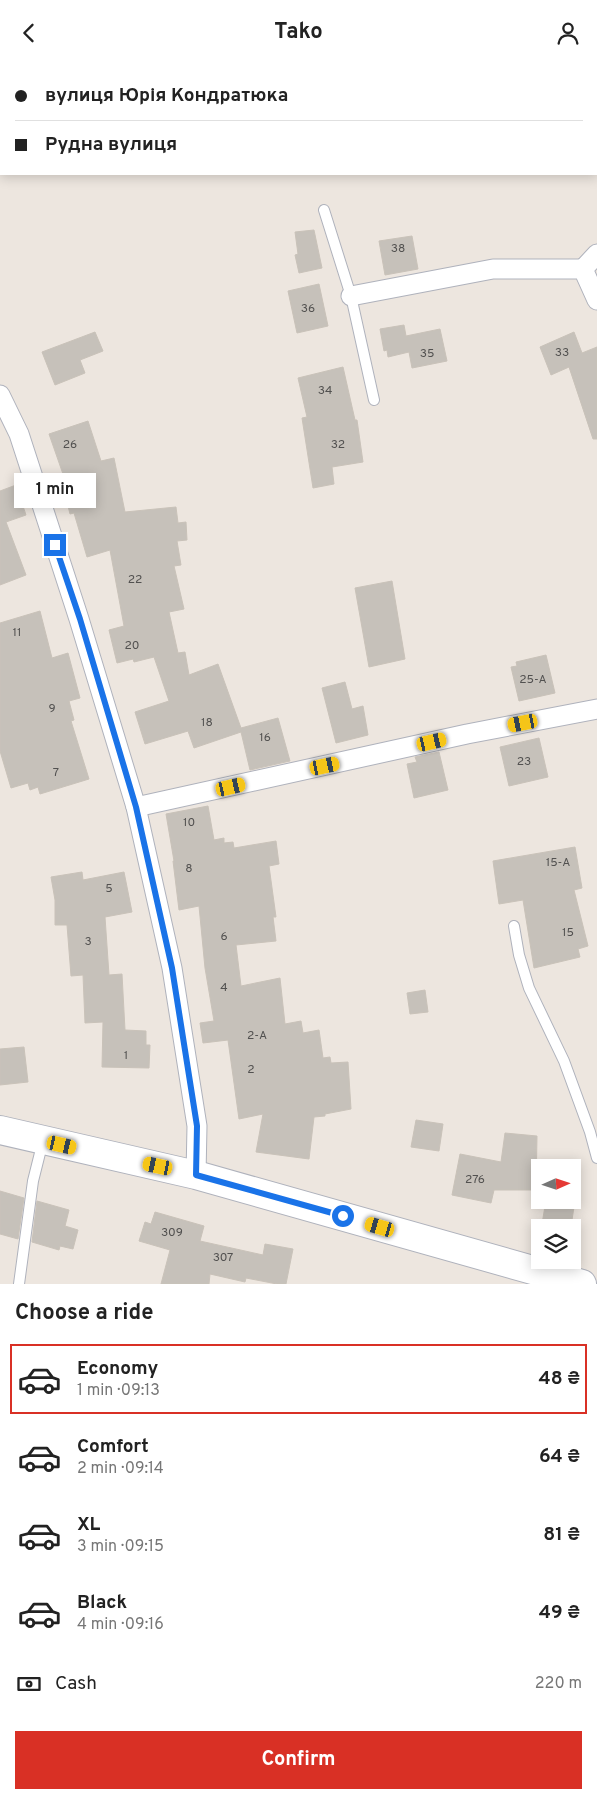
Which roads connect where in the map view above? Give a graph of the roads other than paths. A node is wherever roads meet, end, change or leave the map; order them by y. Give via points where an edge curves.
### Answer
1 (324, 210) dead end
2 (597, 254) edge
3 (583, 269) junction
4 (351, 295) junction
5 (597, 300) edge
6 (0, 395) edge
7 (374, 400) dead end
8 (597, 709) edge
9 (136, 807) junction
10 (514, 926) dead end
11 (0, 1130) edge
12 (43, 1141) junction
13 (597, 1157) edge
14 (196, 1175) junction
15 (19, 1284) edge
16 (582, 1284) edge

1 - 4 lane
2 - 3 street
3 - 4 street via 493,269
3 - 5 street
4 - 7 lane
6 - 9 street via 22,443 80,619
8 - 9 street via 467,734
9 - 14 street via 174,978 197,1126
10 - 13 lane via 529,988 564,1061
11 - 12 street
12 - 14 street
12 - 15 lane
14 - 16 street

